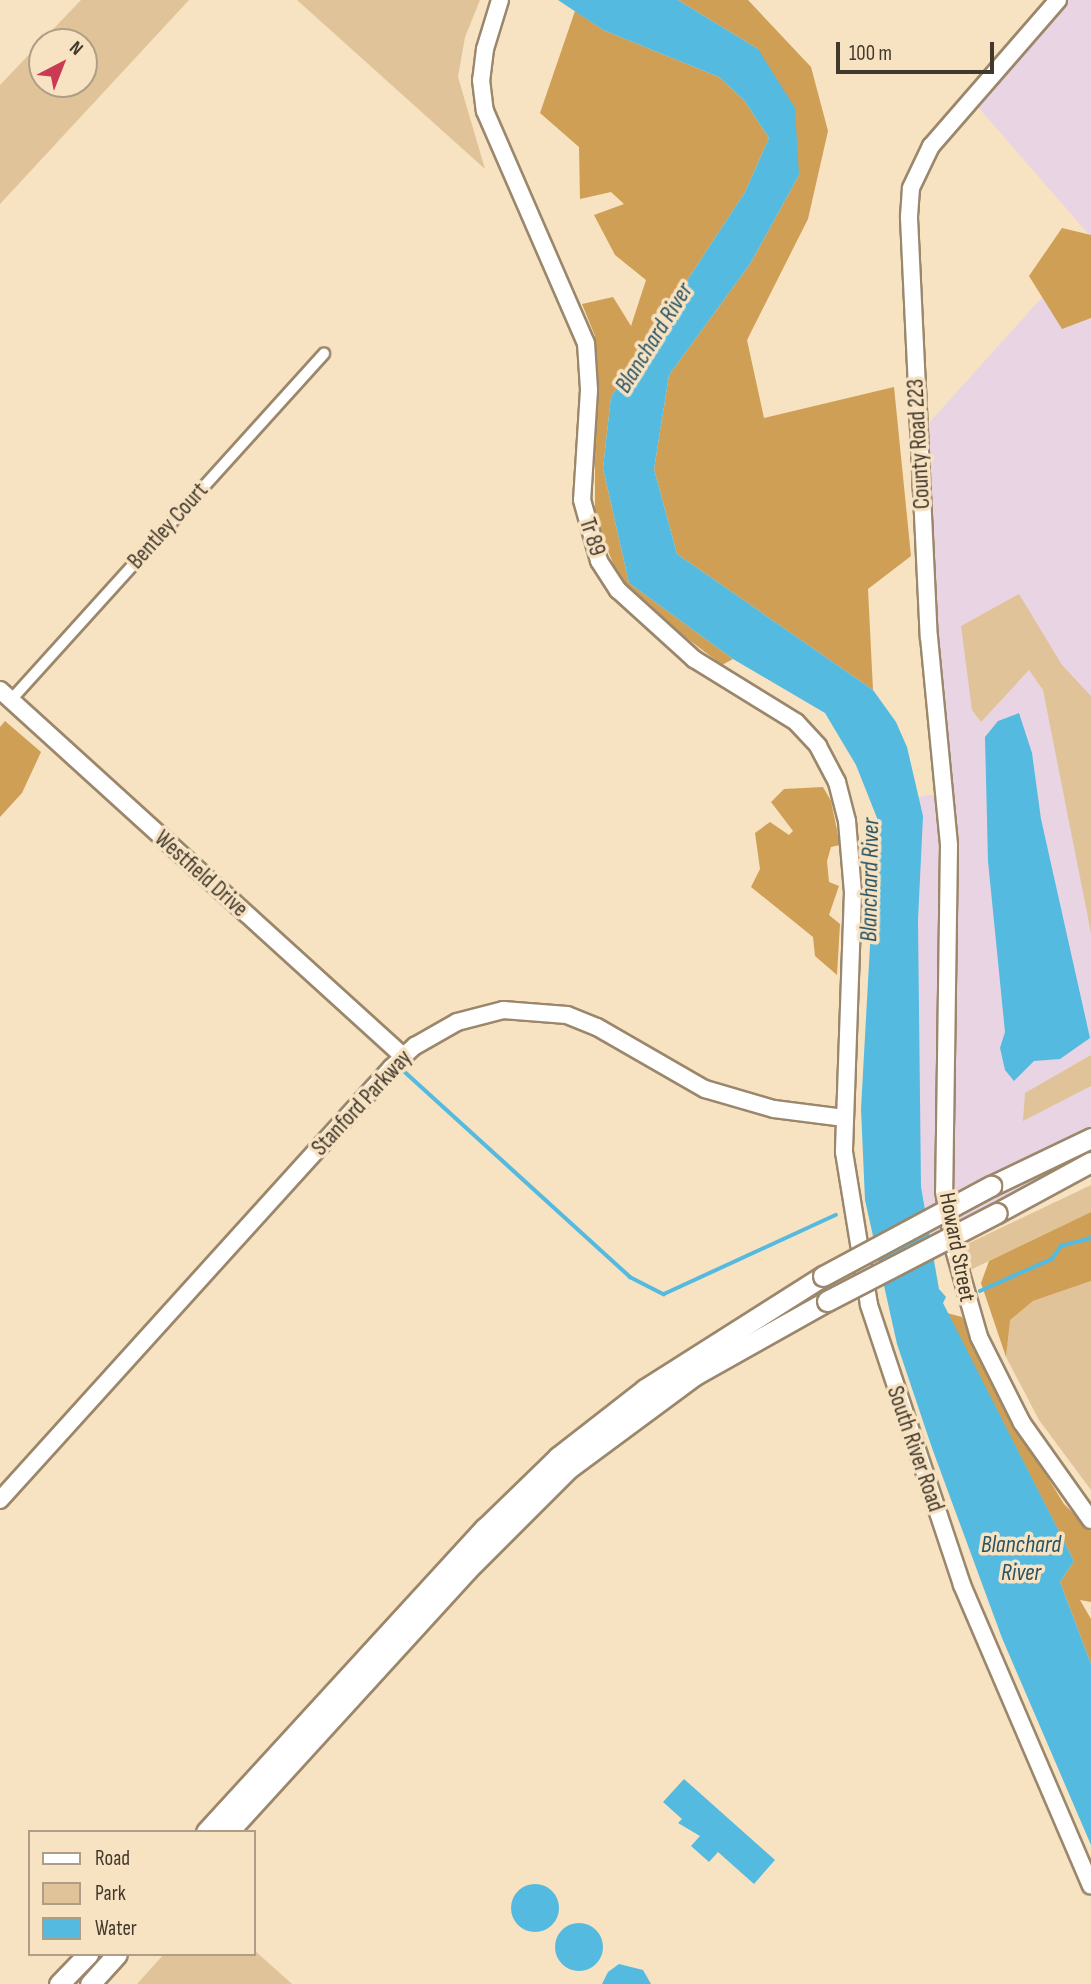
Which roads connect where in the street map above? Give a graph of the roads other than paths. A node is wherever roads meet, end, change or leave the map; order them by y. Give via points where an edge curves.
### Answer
1 (500, 0) edge
2 (1058, 0) edge
3 (324, 353) dead end
4 (6, 695) edge
5 (950, 939) joint
6 (851, 988) joint
7 (403, 1056) junction
8 (844, 1118) junction
9 (1091, 1138) edge
10 (1091, 1162) edge
11 (0, 1500) edge
12 (1091, 1520) edge
13 (208, 1830) edge
14 (230, 1830) edge
15 (1091, 1886) edge
16 (86, 1956) edge
17 (92, 1956) edge
18 (115, 1956) edge
19 (124, 1956) edge
20 (59, 1984) edge
21 (67, 1984) edge
22 (90, 1984) edge
23 (104, 1984) edge

1 - 6 street, Tr 89 via 485,49 482,96 493,134 586,343 589,390 582,500 590,539 609,578 640,612 694,659 796,722 829,764 843,804 851,852
2 - 5 street, County Road 223 via 931,146 916,173 909,203 929,637 949,845
3 - 4 street, Bentley Court
4 - 7 street, Westfield Drive
5 - 12 street, Howard Street via 942,1153 944,1191 966,1299 1022,1423
6 - 8 street, South River Road
7 - 8 street, Stanford Parkway via 428,1037 472,1017 511,1010 551,1012 597,1027 705,1089 774,1109
7 - 11 street, Stanford Parkway
8 - 15 street, South River Road via 848,1191 877,1336 961,1585
9 - 13 highway, bridge via 823,1276 645,1389 550,1465 476,1538
10 - 14 highway, bridge via 695,1375 568,1469 467,1570
16 - 20 highway
17 - 21 highway
18 - 22 highway
19 - 23 highway

